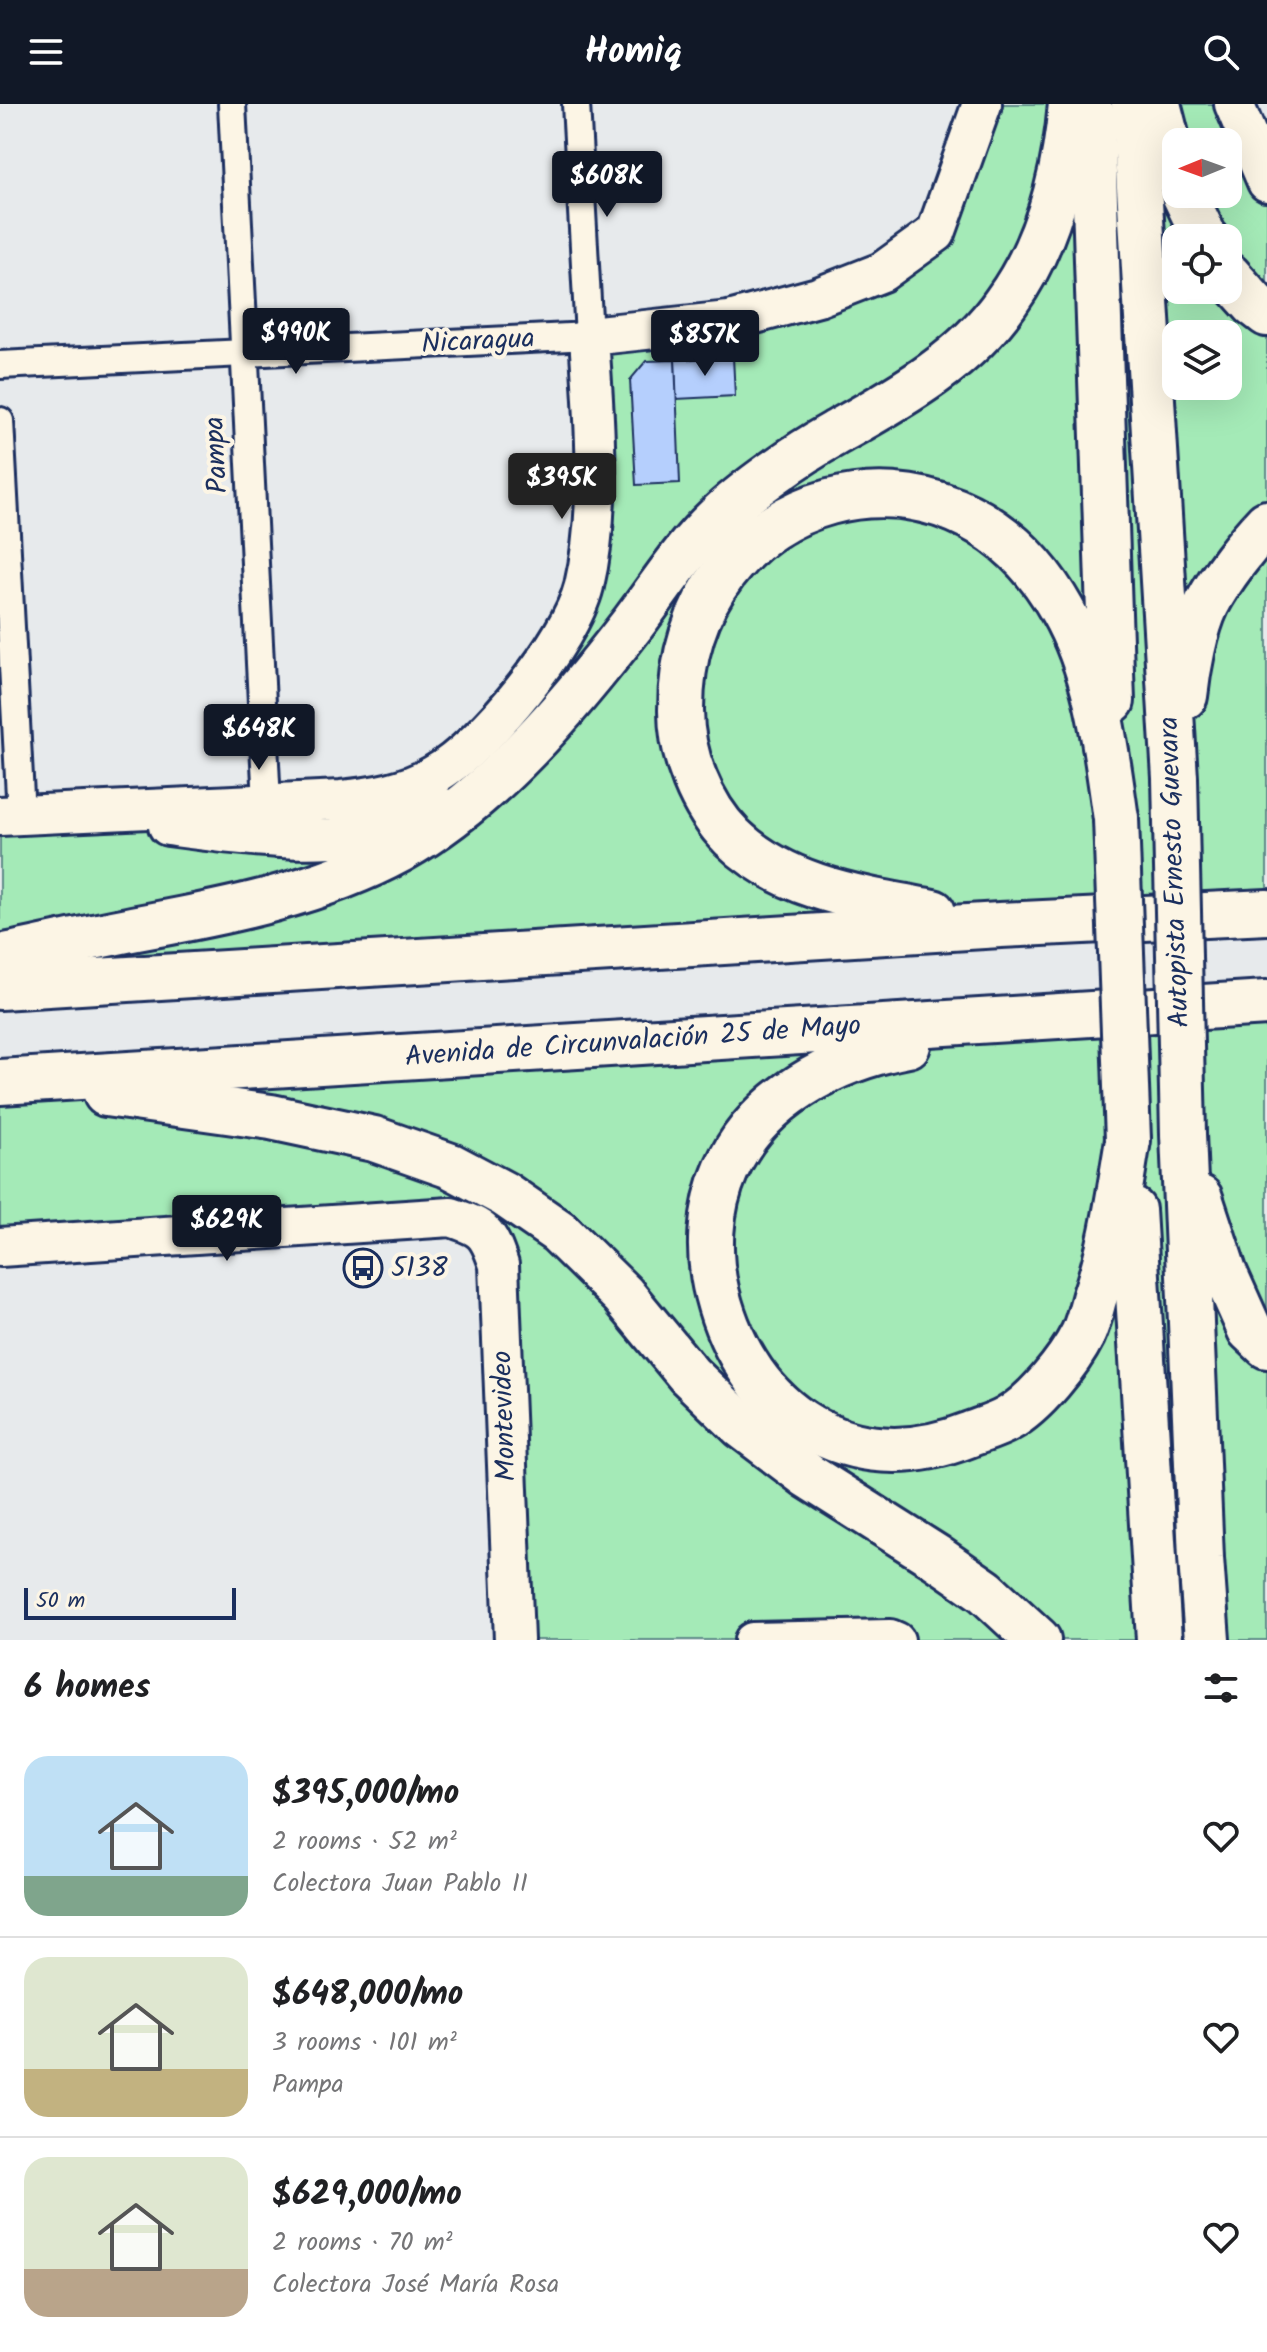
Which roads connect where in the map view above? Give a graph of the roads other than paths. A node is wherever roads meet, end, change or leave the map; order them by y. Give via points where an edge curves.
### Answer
1 (232, 104) edge
2 (576, 104) edge
3 (982, 104) edge
4 (1071, 104) edge
5 (1092, 104) edge
6 (1134, 104) edge
7 (1158, 104) edge
8 (1234, 104) edge
9 (1164, 128) edge
10 (1267, 182) edge
11 (1242, 291) edge
12 (1267, 314) edge
13 (589, 336) junction
14 (244, 354) junction
15 (0, 365) edge
16 (0, 421) edge
17 (1267, 523) edge
18 (1175, 778) junction
19 (491, 784) junction
20 (267, 803) junction
21 (67, 813) junction
22 (11, 816) edge
23 (1116, 819) junction
24 (1267, 912) edge
25 (1000, 925) junction
26 (0, 957) edge
27 (0, 987) edge
28 (1267, 1003) edge
29 (1012, 1019) junction
30 (8, 1082) edge
31 (1183, 1134) junction
32 (1128, 1140) junction
33 (0, 1247) edge
34 (1267, 1346) edge
35 (514, 1640) edge
36 (752, 1640) edge
37 (897, 1640) edge
38 (1038, 1640) edge
39 (1159, 1640) edge
40 (1207, 1640) edge

1 - 14 street, Pampa
2 - 13 street
3 - 13 main road, Nicaragua via 936,233 882,272 818,297 729,321
4 - 19 highway via 1065,164 1049,221 1014,290 985,329 934,374 788,463 716,519 584,686
5 - 23 highway, Autopista Ernesto Guevara
6 - 18 highway, Autopista Ernesto Guevara
7 - 9 highway
8 - 10 main road
11 - 12 highway
13 - 14 street, Nicaragua
13 - 20 main road via 592,543 583,590 552,650 487,731 435,775 374,797
14 - 15 street, Nicaragua
14 - 20 street, Pampa
16 - 22 street
17 - 18 highway via 1207,605 1188,669
18 - 31 highway, Autopista Ernesto Guevara, bridge
19 - 21 main road via 388,830 353,835 226,833
19 - 26 highway via 400,850 330,881 230,911
20 - 21 main road
21 - 22 main road
23 - 25 highway via 1103,731 1080,649 1036,570 1016,547 971,516 889,495 856,496 800,511 755,541 706,599 682,679 685,751 717,819 733,838 790,876 864,900
23 - 32 highway, Autopista Ernesto Guevara, bridge
24 - 25 highway
25 - 27 highway
28 - 29 highway, Avenida de Circunvalación 25 de Mayo
29 - 30 highway, Avenida de Circunvalación 25 de Mayo
29 - 32 highway via 853,1059 786,1095 738,1147 716,1198 714,1280 722,1315 746,1366 781,1408 820,1433 868,1450 895,1452 956,1440 1010,1418 1047,1385 1083,1334 1109,1256
30 - 38 highway via 271,1117 374,1139 451,1166 504,1194 559,1232 742,1426 808,1476 985,1591
31 - 34 highway via 1225,1274 1250,1330
31 - 40 highway, Autopista Ernesto Guevara
32 - 39 highway, Autopista Ernesto Guevara
33 - 35 main road, Montevideo via 451,1217 477,1226 491,1242 499,1265
36 - 37 street

